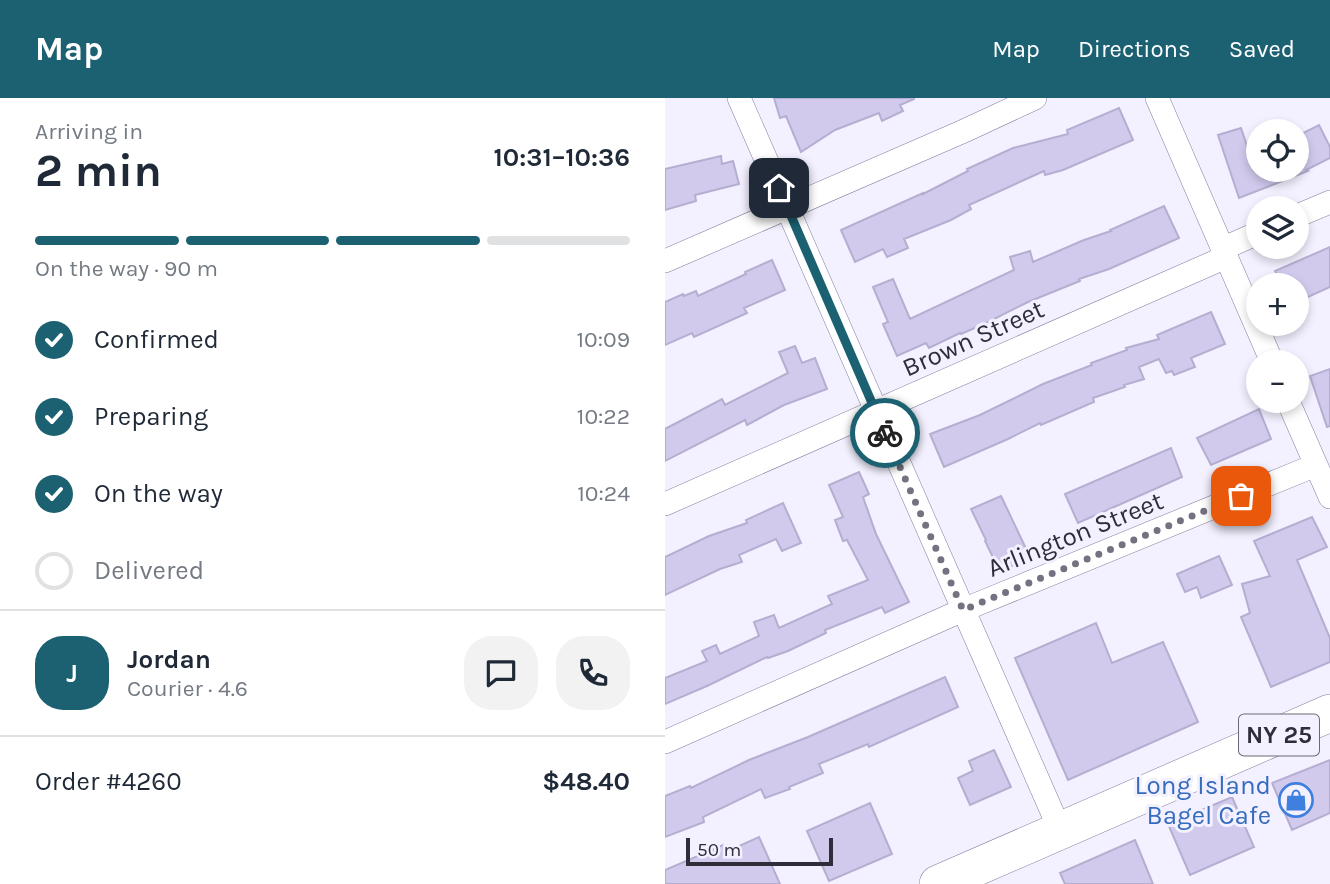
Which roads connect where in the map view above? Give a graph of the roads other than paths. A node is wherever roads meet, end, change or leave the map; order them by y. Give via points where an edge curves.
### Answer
1 (739, 98) edge
2 (1035, 98) edge
3 (1157, 98) edge
4 (1330, 202) edge
5 (787, 208) junction
6 (1309, 211) edge
7 (1246, 240) edge
8 (1224, 253) junction
9 (665, 261) edge
10 (1267, 350) edge
11 (876, 411) junction
12 (1295, 413) edge
13 (1319, 455) edge
14 (1330, 497) edge
15 (665, 504) edge
16 (963, 610) junction
17 (1330, 713) edge
18 (665, 742) edge
19 (1060, 831) junction
20 (938, 884) edge

1 - 5 street
2 - 5 street
3 - 8 street
4 - 6 street
5 - 9 street
5 - 11 street
7 - 8 street, Brown Street
8 - 10 street
8 - 11 street, Brown Street
11 - 15 street, Brown Street
11 - 16 street
12 - 13 street
13 - 14 street
13 - 16 street, Arlington Street
16 - 18 street, Arlington Street
16 - 19 street
17 - 19 main road, NY 25
19 - 20 main road, NY 25

